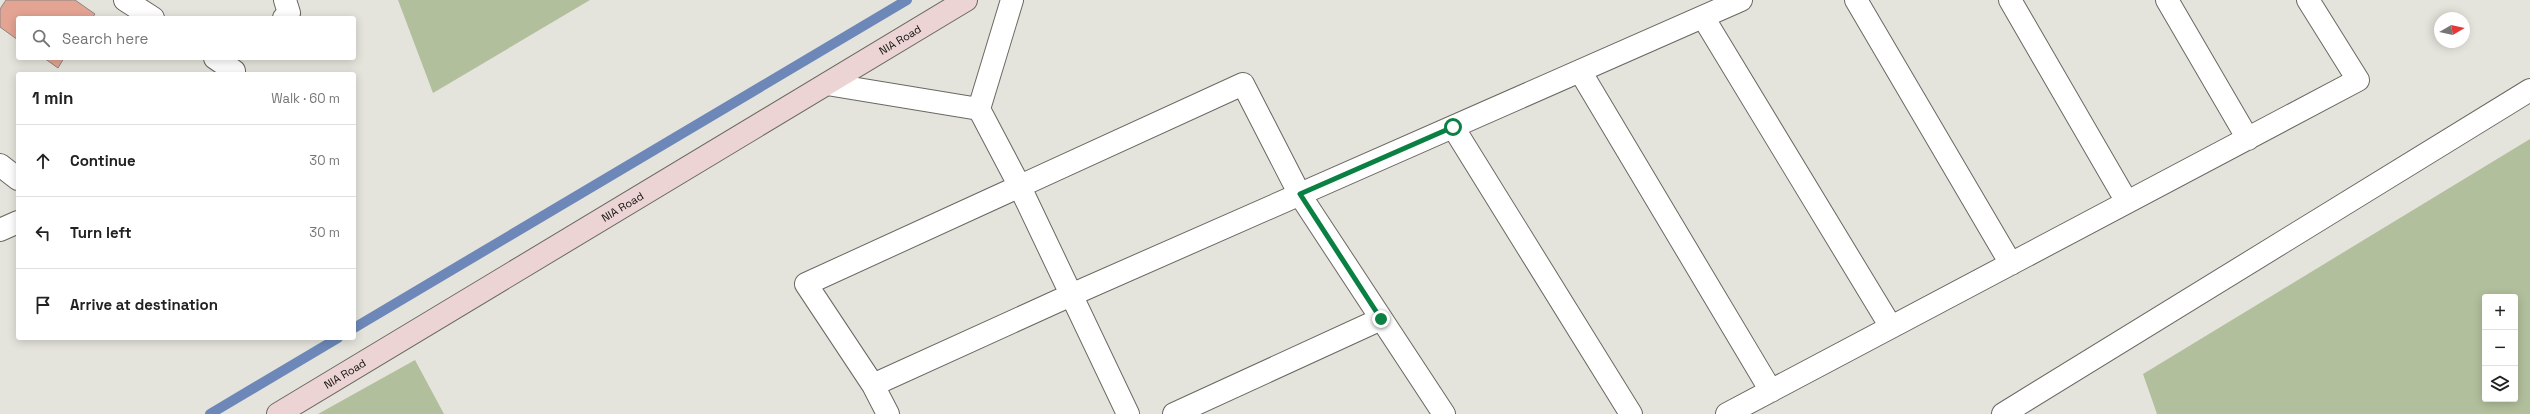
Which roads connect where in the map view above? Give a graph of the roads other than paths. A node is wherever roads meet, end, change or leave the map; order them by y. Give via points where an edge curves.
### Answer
1 (124, 0) edge
2 (285, 0) edge
3 (966, 0) edge
4 (1012, 0) edge
5 (1741, 0) edge
6 (1856, 0) edge
7 (2010, 0) edge
8 (2167, 0) edge
9 (2308, 0) edge
10 (149, 16) edge
11 (286, 16) edge
12 (1703, 17) junction
13 (219, 60) edge
14 (237, 68) edge
15 (1580, 71) junction
16 (827, 84) junction
17 (2530, 90) edge
18 (979, 109) junction
19 (1453, 127) junction
20 (2248, 139) junction
21 (0, 165) edge
22 (16, 177) edge
23 (1019, 185) junction
24 (1300, 194) junction
25 (2127, 202) junction
26 (16, 223) edge
27 (0, 230) edge
28 (2011, 264) junction
29 (1071, 295) junction
30 (1381, 319) junction
31 (1892, 327) junction
32 (873, 385) junction
33 (1771, 391) junction
34 (278, 414) edge
35 (888, 414) edge
36 (1128, 414) edge
37 (1174, 414) edge
38 (1444, 414) edge
39 (1632, 414) edge
40 (1727, 414) edge
41 (2003, 414) edge

1 - 10 street
2 - 11 street via 289,13
3 - 16 street, NIA Road
4 - 18 street
5 - 12 street
6 - 28 street
7 - 25 street
8 - 20 street
9 - 20 street via 2358,80
12 - 15 street
12 - 31 street
13 - 14 street
15 - 19 street
15 - 33 street
16 - 18 street
16 - 34 street, NIA Road
17 - 41 street
18 - 23 street
19 - 24 street
19 - 39 street
20 - 25 street
21 - 22 street
23 - 24 street via 1243,84
23 - 29 street
23 - 32 street via 806,284
24 - 29 street
24 - 30 street
25 - 28 street
26 - 27 street
28 - 31 street
29 - 32 street
29 - 36 street
30 - 37 street
30 - 38 street
31 - 33 street
32 - 35 street
33 - 40 street

